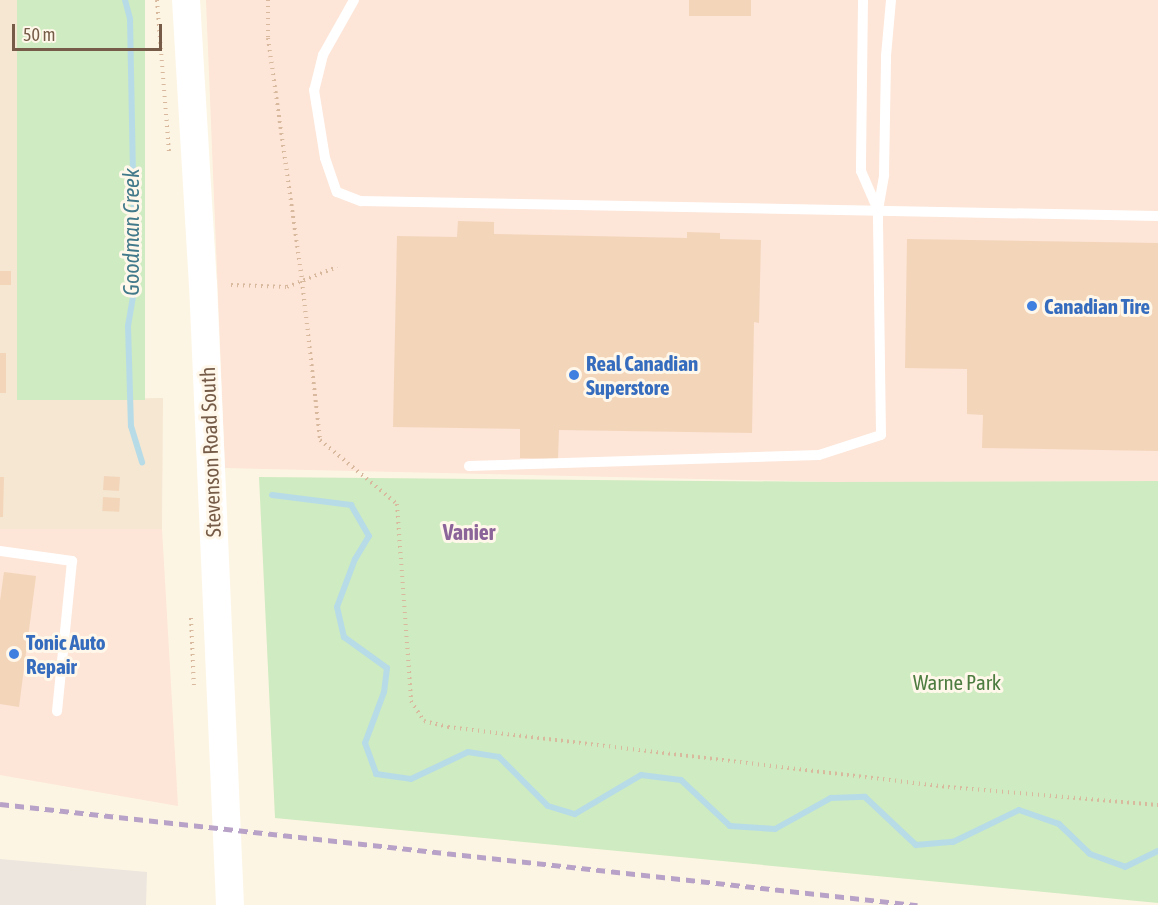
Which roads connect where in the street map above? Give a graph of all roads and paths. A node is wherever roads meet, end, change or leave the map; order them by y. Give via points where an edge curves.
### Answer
1 (157, 0) edge
2 (186, 0) edge
3 (268, 0) edge
4 (354, 0) edge
5 (863, 0) edge
6 (891, 0) edge
7 (169, 157) dead end
8 (878, 210) junction
9 (1158, 216) edge
10 (337, 267) dead end
11 (302, 281) junction
12 (231, 285) dead end
13 (469, 466) dead end
14 (0, 551) edge
15 (191, 615) dead end
16 (195, 694) dead end
17 (57, 711) dead end
18 (1158, 805) edge
19 (230, 905) edge

1 - 7 path
2 - 19 main road, Stevenson Road South via 203,284
3 - 11 path via 268,38
4 - 8 lane via 323,55 314,90 325,158 337,192 361,201
5 - 8 lane via 861,171
6 - 8 lane via 884,175
8 - 9 lane
8 - 13 lane via 881,435 819,455
10 - 11 path
11 - 12 path via 287,287
11 - 18 path via 320,440 397,504 411,701 424,721 459,729 948,787
14 - 17 lane via 72,561
15 - 16 path

